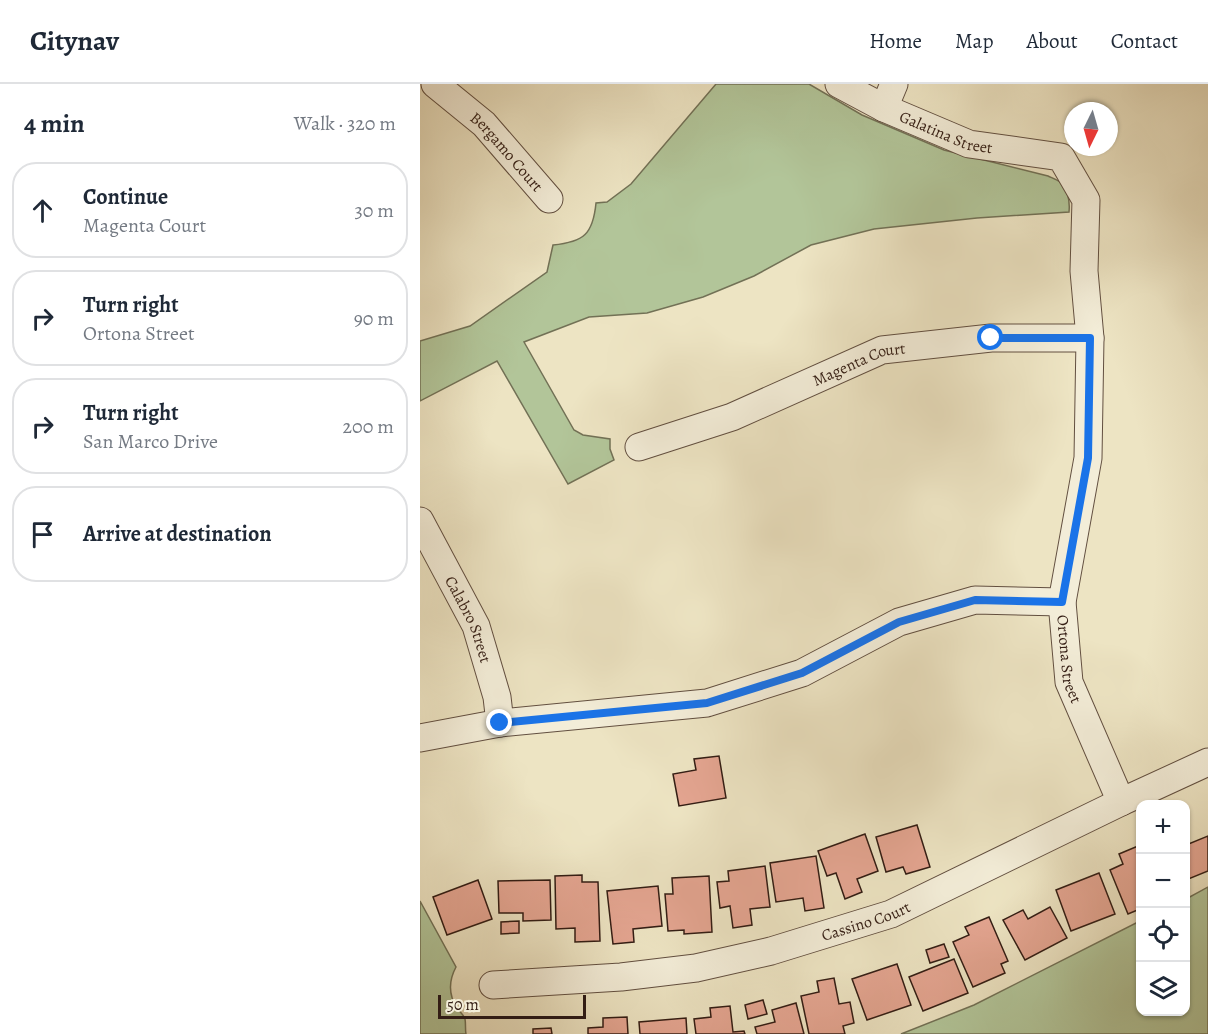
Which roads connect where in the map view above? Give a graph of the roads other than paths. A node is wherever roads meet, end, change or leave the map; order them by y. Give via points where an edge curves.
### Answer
1 (435, 84) edge
2 (839, 84) edge
3 (889, 96) edge
4 (1061, 157) joint
5 (549, 199) dead end
6 (1090, 338) junction
7 (639, 447) dead end
8 (420, 521) edge
9 (1062, 602) junction
10 (500, 723) junction
11 (420, 738) edge
12 (1208, 762) edge
13 (1120, 802) junction
14 (493, 985) dead end

1 - 5 street, Bergamo Court via 484,124
2 - 3 street, Galatina Street
3 - 4 street, Galatina Street via 969,144
4 - 6 street, Ortona Street via 1086,200 1084,271
6 - 7 street, Magenta Court via 991,338 882,350 732,417
6 - 9 street, Ortona Street via 1088,458
8 - 10 street, Calabro Street via 476,626 497,697
9 - 10 street via 975,600 910,618 802,673 707,703
9 - 13 street, Ortona Street via 1069,682
10 - 11 street
12 - 13 street, Cassino Court
13 - 14 street, Cassino Court via 891,914 771,951 686,969 621,977

